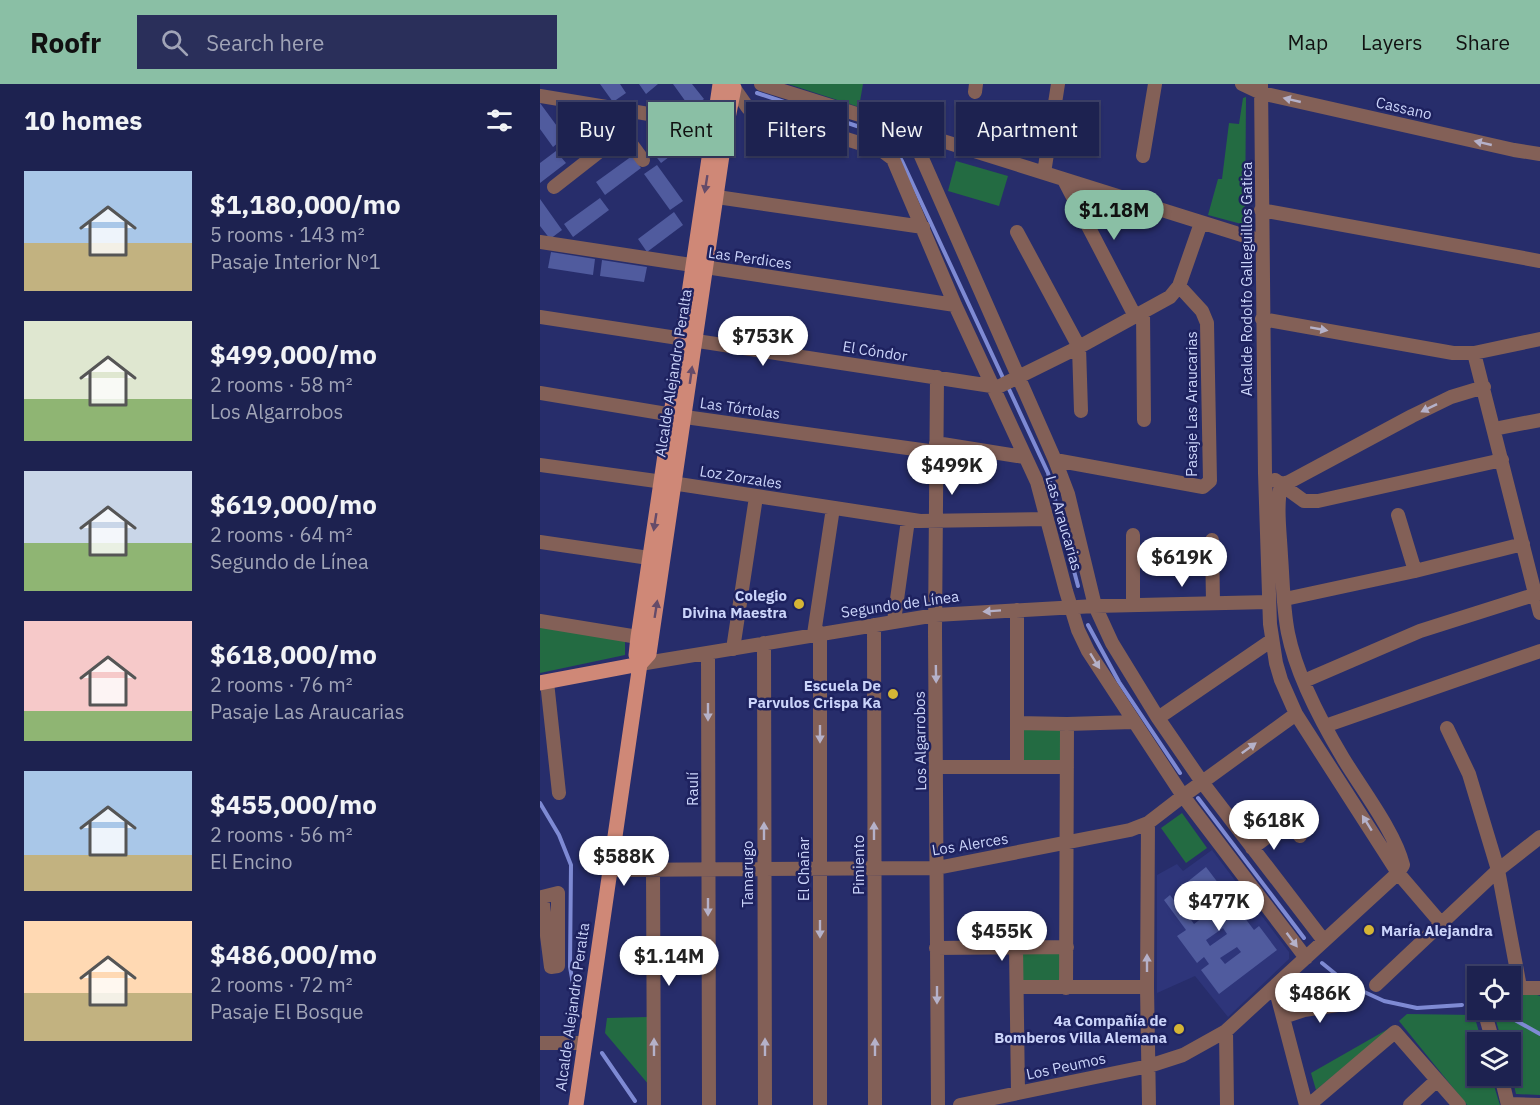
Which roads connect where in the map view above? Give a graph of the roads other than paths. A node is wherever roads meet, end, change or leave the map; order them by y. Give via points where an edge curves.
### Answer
1 (761, 84) edge
2 (1058, 84) edge
3 (1155, 84) edge
4 (1242, 84) edge
5 (732, 85) edge
6 (1261, 89) edge
7 (540, 96) edge
8 (575, 102) edge
9 (725, 102) edge
10 (859, 115) edge
11 (944, 142) edge
12 (636, 151) edge
13 (1540, 154) edge
14 (594, 156) edge
15 (712, 156) edge
16 (921, 156) edge
17 (1143, 156) dead end
18 (643, 160) dead end
19 (1044, 173) junction
20 (1064, 180) junction
21 (554, 187) dead end
22 (717, 197) junction
23 (1262, 210) junction
24 (1201, 223) junction
25 (923, 227) junction
26 (1017, 232) dead end
27 (1261, 241) junction
28 (540, 242) edge
29 (1540, 261) edge
30 (700, 267) junction
31 (1179, 286) junction
32 (955, 305) junction
33 (1139, 314) junction
34 (540, 317) edge
35 (1262, 319) junction
36 (1540, 339) edge
37 (689, 340) junction
38 (1079, 347) junction
39 (1474, 353) junction
40 (937, 377) junction
41 (1016, 378) junction
42 (995, 386) junction
43 (1484, 387) junction
44 (540, 393) edge
45 (1081, 411) dead end
46 (677, 415) junction
47 (1144, 420) dead end
48 (1540, 420) edge
49 (1494, 429) junction
50 (936, 447) junction
51 (1024, 457) junction
52 (1055, 460) junction
53 (1502, 460) junction
54 (540, 465) edge
55 (1265, 473) junction
56 (668, 483) junction
57 (1281, 484) junction
58 (756, 497) junction
59 (833, 508) junction
60 (1398, 515) dead end
61 (1047, 519) junction
62 (908, 520) junction
63 (936, 522) junction
64 (1133, 535) dead end
65 (1212, 540) dead end
66 (540, 542) edge
67 (1523, 544) junction
68 (649, 558) junction
69 (1415, 571) junction
70 (1537, 594) edge
71 (1285, 599) junction
72 (1269, 602) junction
73 (1213, 603) junction
74 (1133, 605) junction
75 (1095, 606) junction
76 (1071, 608) junction
77 (1017, 610) junction
78 (1540, 614) edge
79 (936, 615) junction
80 (540, 621) edge
81 (894, 621) junction
82 (874, 625) junction
83 (817, 634) junction
84 (638, 637) junction
85 (1272, 640) junction
86 (764, 643) junction
87 (733, 649) junction
88 (1540, 651) edge
89 (708, 653) junction
90 (640, 664) junction
91 (1304, 681) junction
92 (543, 682) edge
93 (1296, 714) junction
94 (1158, 718) junction
95 (1133, 722) junction
96 (1017, 723) junction
97 (1067, 724) junction
98 (1325, 726) junction
99 (1447, 728) dead end
100 (937, 767) junction
101 (1017, 767) junction
102 (1067, 767) junction
103 (1202, 782) junction
104 (559, 793) dead end
105 (1183, 796) junction
106 (1148, 824) junction
107 (1300, 836) dead end
108 (1540, 837) edge
109 (1067, 843) junction
110 (1251, 848) junction
111 (874, 868) junction
112 (937, 868) junction
113 (708, 869) junction
114 (764, 869) junction
115 (820, 869) junction
116 (610, 870) junction
117 (653, 870) junction
118 (1497, 870) junction
119 (1398, 873) junction
120 (1440, 922) junction
121 (1324, 941) junction
122 (1016, 946) junction
123 (1067, 947) junction
124 (936, 948) junction
125 (1306, 958) junction
126 (1512, 966) edge
127 (1376, 985) dead end
128 (1017, 987) junction
129 (1147, 987) junction
130 (1275, 987) junction
131 (1066, 988) junction
132 (1521, 988) edge
133 (1540, 988) edge
134 (1351, 1003) dead end
135 (1283, 1017) junction
136 (1226, 1030) junction
137 (540, 1043) edge
138 (585, 1043) junction
139 (1149, 1066) junction
140 (1437, 1080) junction
141 (1504, 1086) edge
142 (1024, 1096) edge
143 (1508, 1104) edge
144 (576, 1105) edge
145 (654, 1105) edge
146 (709, 1105) edge
147 (765, 1105) edge
148 (820, 1105) edge
149 (875, 1105) edge
150 (938, 1105) edge
151 (960, 1105) edge
152 (1149, 1105) edge
153 (1227, 1105) edge
154 (1308, 1105) edge
155 (1410, 1105) edge
156 (1459, 1105) edge
157 (1539, 1105) edge

1 - 10 street
2 - 19 street
3 - 17 street
4 - 6 street, Cassano
5 - 9 main road, Alcalde Alejandro Peralta
5 - 22 main road, Alcalde Alejandro Peralta
5 - 25 street, Las Araucarias via 748,108 888,153
13 -> 6 street, Cassano
6 - 23 street, Alcalde Rodolfo Galleguillos Gatica
7 - 8 street
11 - 19 street
12 - 18 street
14 - 21 street
15 -> 30 main road, Alcalde Alejandro Peralta
16 - 41 street, Las Araucarias
19 - 20 street
20 - 24 street
20 - 33 street
22 - 25 street
22 - 30 main road, Alcalde Alejandro Peralta
23 - 27 street, Alcalde Rodolfo Galleguillos Gatica
23 - 29 street
24 - 27 street
24 - 31 street
25 - 32 street, Las Araucarias
26 - 38 street
27 - 35 street, Alcalde Rodolfo Galleguillos Gatica
28 - 30 street, Las Perdices
30 - 32 street, Las Perdices
30 - 37 main road, Alcalde Alejandro Peralta
31 - 33 street via 1170,297
31 - 52 street, Pasaje Las Araucarias via 1202,311 1207,323 1210,481 1203,487
32 - 42 street, Las Araucarias
33 - 38 street
33 - 47 street
34 - 37 street, El Cóndor
35 -> 39 street via 1453,353
35 - 55 street, Alcalde Rodolfo Galleguillos Gatica
36 - 39 street
37 - 40 street, El Cóndor
37 - 46 main road, Alcalde Alejandro Peralta
38 - 41 street
38 - 45 street
39 - 43 street
40 - 42 street, El Cóndor
40 - 50 street, Los Algarrobos
41 - 42 street
41 - 52 street, Las Araucarias
42 - 51 street, Las Araucarias
43 - 49 street
43 -> 57 street via 1451,397
44 - 46 street, Las Tórtolas
46 - 50 street, Las Tórtolas
46 - 56 main road, Alcalde Alejandro Peralta
48 - 49 street
49 - 53 street
50 - 51 street, Las Tórtolas
50 - 63 street, Los Algarrobos
51 - 61 street, Las Araucarias via 1037,482
52 - 75 street, Las Araucarias via 1068,494
53 - 57 street via 1318,501 1304,501
53 - 67 street
54 - 56 street, Loz Zorzales
55 - 57 street
55 - 72 street, Alcalde Rodolfo Galleguillos Gatica
56 - 58 street, Loz Zorzales
56 -> 68 main road, Alcalde Alejandro Peralta
90 -> 56 main road, Alcalde Alejandro Peralta via 649,654
57 - 71 street
58 - 59 street, Loz Zorzales
58 - 87 street
59 - 62 street, Loz Zorzales
59 - 83 street, El Chañar
60 - 69 street
61 - 63 street, Loz Zorzales
61 - 76 street, Las Araucarias
62 - 63 street, Loz Zorzales
62 - 81 street
63 - 79 street, Los Algarrobos
64 - 74 street
65 - 73 street
66 - 68 street
67 - 69 street
67 - 70 street
68 - 84 main road, Alcalde Alejandro Peralta
69 - 71 street
70 - 78 street
70 - 91 street via 1420,631
71 - 91 street via 1288,635
72 - 73 street, Segundo de Línea
72 - 85 street, Alcalde Rodolfo Galleguillos Gatica
73 - 74 street, Segundo de Línea
74 - 75 street, Segundo de Línea
75 - 76 street, Segundo de Línea
75 - 94 street, Las Araucarias via 1112,643
76 - 77 street, Segundo de Línea
76 -> 95 street, Las Araucarias via 1088,651
77 -> 79 street, Segundo de Línea
77 - 96 street
79 - 81 street, Segundo de Línea
79 -> 100 street, Los Algarrobos
80 - 84 street
81 - 82 street, Segundo de Línea
82 - 83 street, Segundo de Línea
111 -> 82 street, Pimiento
83 - 86 street, Segundo de Línea
83 -> 115 street, El Chañar
84 - 90 main road, Alcalde Alejandro Peralta via 636,655
85 - 93 street, Alcalde Rodolfo Galleguillos Gatica via 1281,680
85 - 94 street
86 - 87 street, Segundo de Línea
114 -> 86 street, Tamarugo
87 - 89 street, Segundo de Línea
88 - 98 street
89 - 90 street, Segundo de Línea
89 -> 113 street, Raulí
90 - 92 main road, Segundo de Línea
90 - 116 main road, Alcalde Alejandro Peralta
91 - 98 street
92 - 104 street
103 -> 93 street, Los Alerces
119 -> 93 street, Alcalde Rodolfo Galleguillos Gatica
94 - 103 street, Las Araucarias
95 - 97 street
95 - 105 street, Las Araucarias
96 - 97 street
96 - 101 street
97 - 102 street
98 - 119 street via 1394,841 1403,865
99 - 118 street via 1469,774
100 - 101 street
100 - 112 street, Los Algarrobos
101 - 102 street
102 - 109 street
103 - 105 street, Los Alerces
103 - 110 street, Las Araucarias
105 - 106 street, Los Alerces
105 -> 125 street, Las Araucarias
106 - 109 street, Los Alerces
129 -> 106 street
107 - 110 street via 1290,820
108 - 118 street
109 - 112 street, Los Alerces
109 - 123 street
110 - 121 street, Las Araucarias
111 - 112 street, Los Alerces
111 - 115 street, Los Alerces
149 -> 111 street, Pimiento
112 - 124 street, Los Algarrobos
113 - 114 street, Los Alerces
113 - 117 street, Los Alerces
113 -> 146 street, Raulí
114 - 115 street, Los Alerces
147 -> 114 street, Tamarugo
115 -> 148 street, El Chañar
116 - 117 street, Los Alerces
116 - 138 main road, Alcalde Alejandro Peralta
145 -> 117 street
118 - 120 street
118 - 126 street
119 - 120 street, Alcalde Rodolfo Galleguillos Gatica
119 - 121 street, Los Peumos
120 - 127 street
121 - 125 street, Los Peumos
122 - 123 street
122 - 124 street
122 - 128 street
123 - 131 street
124 -> 150 street, Los Algarrobos
125 - 130 street, Los Peumos
128 - 131 street
128 - 142 street
129 - 131 street
129 - 139 street
130 - 135 street
130 - 136 street, Los Peumos
132 - 133 street
134 - 135 street
135 - 154 street
136 - 139 street, Los Peumos via 1183,1055
136 - 153 street
137 - 138 street
138 - 144 main road, Alcalde Alejandro Peralta
139 - 142 street, Los Peumos
139 - 152 street
140 - 154 street via 1395,1032
140 - 155 street
140 - 156 street
141 - 143 street
142 - 151 street, Los Peumos
143 - 157 street

